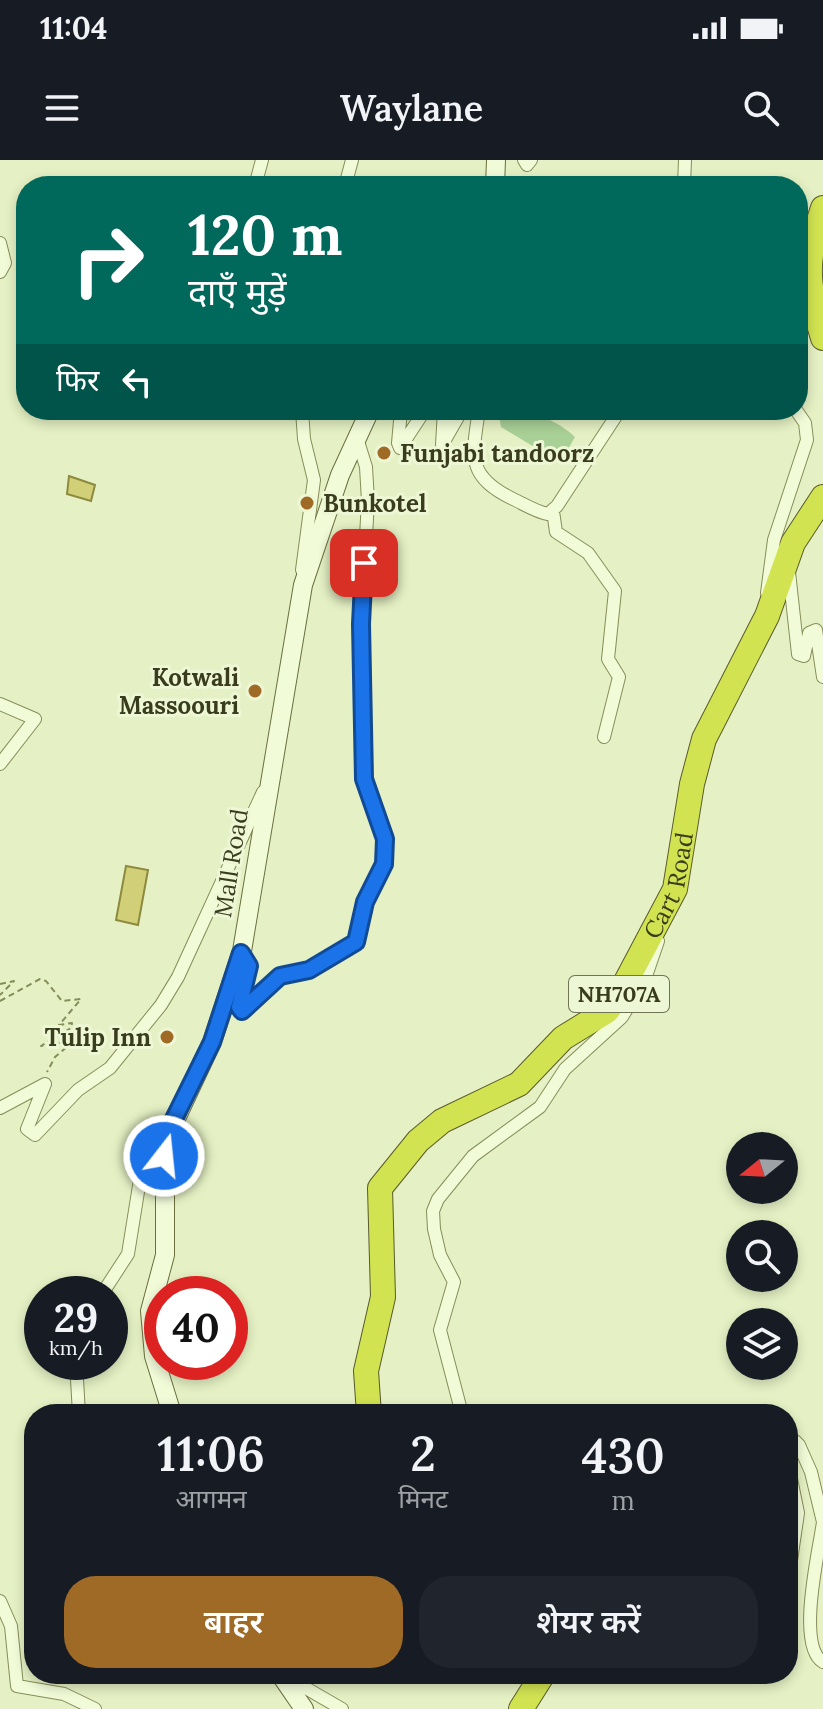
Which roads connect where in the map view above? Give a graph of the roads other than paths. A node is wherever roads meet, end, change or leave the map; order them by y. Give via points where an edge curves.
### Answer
1 (524, 160) edge
2 (531, 160) edge
3 (823, 208) edge
4 (0, 243) edge
5 (0, 272) edge
6 (816, 303) edge
7 (823, 338) edge
8 (303, 420) edge
9 (365, 420) edge
10 (401, 420) edge
11 (418, 420) edge
12 (443, 420) edge
13 (456, 420) edge
14 (477, 420) edge
15 (613, 420) edge
16 (801, 420) edge
17 (356, 436) junction
18 (823, 497) edge
19 (553, 511) junction
20 (788, 553) junction
21 (303, 585) junction
22 (767, 616) junction
23 (823, 677) edge
24 (0, 704) edge
25 (604, 737) dead end
26 (0, 764) edge
27 (268, 782) junction
28 (662, 914) junction
29 (241, 953) junction
30 (0, 1108) edge
31 (164, 1156) junction
32 (114, 1276) edge
33 (77, 1380) edge
34 (78, 1404) edge
35 (169, 1404) edge
36 (368, 1404) edge
37 (459, 1404) edge
38 (798, 1446) edge
39 (0, 1601) edge
40 (823, 1662) edge
41 (288, 1684) edge
42 (298, 1684) edge
43 (537, 1684) edge
44 (95, 1709) edge
45 (304, 1709) edge
46 (342, 1709) edge
47 (521, 1709) edge

1 - 2 street via 527,165
3 - 6 highway via 812,247
4 - 5 street via 5,263
6 - 7 highway
8 - 21 street via 314,480
9 - 17 street, Mall Road
10 - 11 street via 400,448
12 - 13 street via 442,445
14 - 19 street via 472,453 483,479 542,513
15 - 19 street
16 - 22 street via 808,435 771,552
17 - 21 street, Mall Road
17 - 29 street via 366,467 368,501 361,624 364,779 385,839 384,864 365,902 356,942 309,970 280,976 242,1011 249,966
18 - 20 highway, Cart Road / NH707A
19 - 25 street via 556,532 588,553 615,588 608,659 619,677
20 - 22 highway, Cart Road / NH707A
20 - 23 street via 798,654 804,656 809,633 816,630
21 - 27 street, Mall Road
22 - 28 highway, Cart Road / NH707A via 704,739 678,876
24 - 26 street via 35,719
27 - 29 street, Mall Road
27 - 30 street via 178,977 110,1068 78,1090 39,1133 32,1135 27,1129 45,1091 43,1083
28 - 36 highway, Cart Road / NH707A via 607,1011 563,1038 519,1084 442,1121 418,1141 380,1188 383,1297 366,1371
28 - 37 street via 652,960 622,1017 572,1062 540,1107 473,1156 433,1211 438,1250 454,1282 440,1330
29 - 31 street, Mall Road via 212,1042 171,1125
31 - 32 street via 147,1160 142,1167 128,1254
31 - 35 street, Mall Road via 165,1255 150,1311 154,1356
33 - 34 street
38 - 40 street via 821,1504 808,1630 811,1649
39 - 44 street via 11,1626 17,1686 64,1694
41 - 45 street
42 - 46 street
43 - 47 highway

